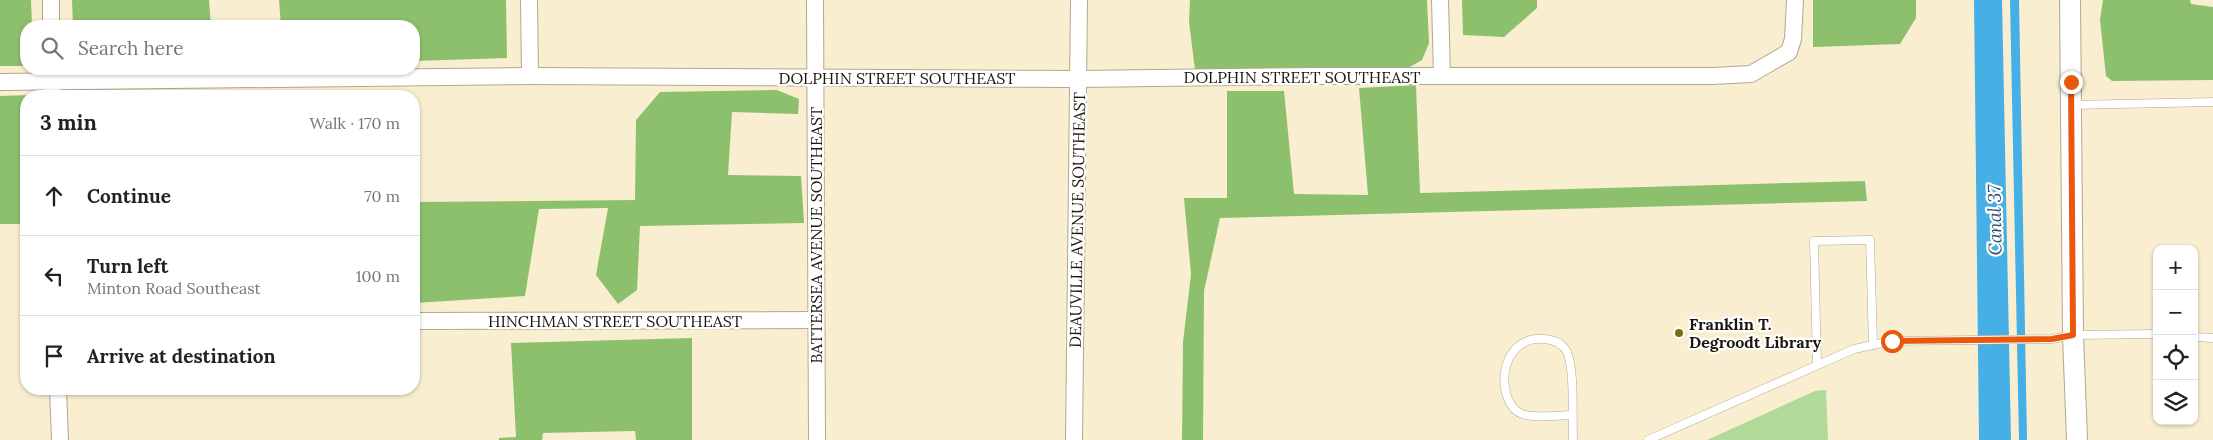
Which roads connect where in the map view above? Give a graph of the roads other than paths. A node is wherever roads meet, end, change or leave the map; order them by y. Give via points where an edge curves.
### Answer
1 (51, 0) edge
2 (529, 0) edge
3 (815, 0) edge
4 (1079, 0) edge
5 (1440, 0) edge
6 (1795, 0) edge
7 (2070, 0) edge
8 (51, 20) edge
9 (530, 76) junction
10 (1442, 76) junction
11 (816, 78) junction
12 (1079, 79) junction
13 (0, 82) edge
14 (52, 82) edge
15 (2213, 102) edge
16 (2072, 105) junction
17 (816, 320) junction
18 (420, 322) edge
19 (2153, 334) edge
20 (2073, 335) junction
21 (2198, 337) edge
22 (2213, 338) edge
23 (1873, 345) junction
24 (1817, 365) junction
25 (58, 395) edge
26 (1572, 415) junction
27 (60, 440) edge
28 (817, 440) edge
29 (1074, 440) edge
30 (1573, 440) edge
31 (1648, 440) edge
32 (2077, 440) edge

1 - 8 street
2 - 9 street
3 - 11 street, BATTERSEA AVENUE SOUTHEAST
4 - 12 street, DEAUVILLE AVENUE SOUTHEAST
5 - 10 street
6 - 10 street, DOLPHIN STREET SOUTHEAST via 1789,52 1751,74
7 - 16 street
9 - 11 street, DOLPHIN STREET SOUTHEAST
9 - 14 street, DOLPHIN STREET SOUTHEAST
10 - 12 street, DOLPHIN STREET SOUTHEAST
11 - 12 street, DOLPHIN STREET SOUTHEAST
11 - 17 street, BATTERSEA AVENUE SOUTHEAST
12 - 29 street, DEAUVILLE AVENUE SOUTHEAST
13 - 14 street, DOLPHIN STREET SOUTHEAST
15 - 16 lane
16 - 20 street
17 - 18 street, HINCHMAN STREET SOUTHEAST
17 - 28 street, BATTERSEA AVENUE SOUTHEAST
19 - 20 lane
20 - 23 lane via 2052,339 1892,341
20 - 32 street
21 - 22 lane
23 - 24 lane via 1854,349
23 - 24 lane via 1870,240 1814,241
24 - 31 lane
25 - 27 street
26 - 26 lane via 1570,367 1560,343 1547,339 1521,343 1510,354 1506,366 1506,389 1513,407 1529,416
26 - 30 lane

